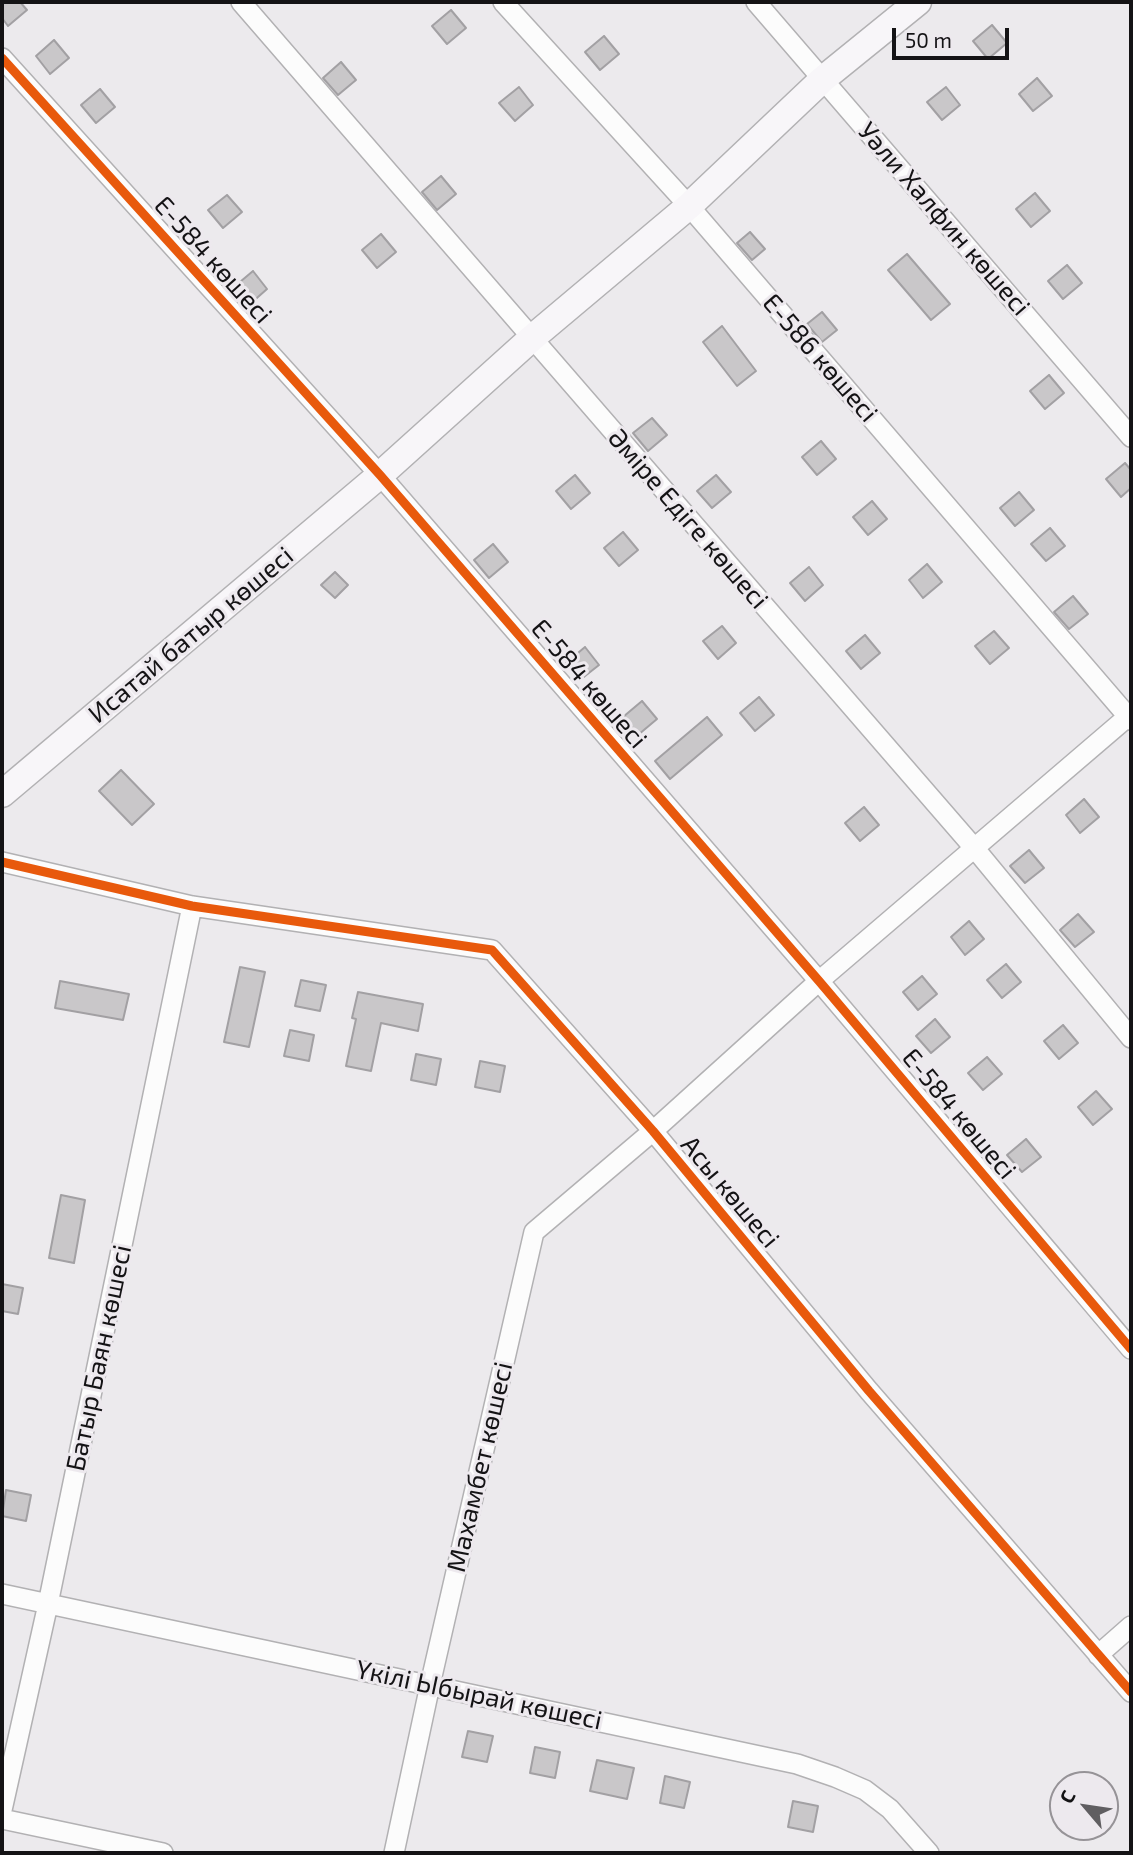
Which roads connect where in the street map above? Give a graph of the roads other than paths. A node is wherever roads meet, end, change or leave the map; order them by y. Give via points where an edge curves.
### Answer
1 (241, 2) edge
2 (503, 2) edge
3 (756, 2) edge
4 (918, 2) edge
5 (2, 58) edge
6 (823, 79) junction
7 (689, 206) junction
8 (532, 338) junction
9 (1131, 437) edge
10 (380, 475) junction
11 (1130, 717) edge
12 (2, 794) edge
13 (976, 850) junction
14 (2, 862) edge
15 (192, 905) junction
16 (819, 981) junction
17 (1131, 1038) edge
18 (653, 1131) junction
19 (1131, 1349) edge
20 (2, 1594) edge
21 (48, 1604) junction
22 (1131, 1626) edge
23 (1098, 1655) junction
24 (430, 1685) junction
25 (1131, 1692) edge
26 (2, 1810) edge
27 (2, 1819) edge
28 (163, 1853) edge
29 (394, 1853) edge
30 (929, 1853) edge

1 - 8 street, Әміре Едіге көшесі
2 - 7 street, Е-586 көшесі
3 - 6 street, Уәли Халфин көшесі
4 - 6 street, Исатай батыр көшесі
5 - 10 street, Е-584 көшесі
6 - 7 street, Исатай батыр көшесі
6 - 9 street, Уәли Халфин көшесі
7 - 8 street, Исатай батыр көшесі
7 - 11 street, Е-586 көшесі
8 - 10 street, Исатай батыр көшесі
8 - 13 street, Әміре Едіге көшесі
10 - 12 street, Исатай батыр көшесі
10 - 16 street, Е-584 көшесі
11 - 13 street, Махамбет көшесі
13 - 16 street, Махамбет көшесі
13 - 17 street, Әміре Едіге көшесі
14 - 15 street, Асы көшесі
15 - 18 street, Асы көшесі via 492,950
15 - 21 street, Батыр Баян көшесі
16 - 18 street, Махамбет көшесі
16 - 19 street, Е-584 көшесі
18 - 23 street, Асы көшесі via 869,1391
18 - 24 street, Махамбет көшесі via 534,1232
20 - 21 street, Үкілі Ыбырай көшесі
21 - 24 street, Үкілі Ыбырай көшесі
21 - 26 street, Батыр Баян көшесі
22 - 23 street
23 - 25 street, Асы көшесі
24 - 29 street, Махамбет көшесі
24 - 30 street, Үкілі Ыбырай көшесі via 797,1764 865,1790 890,1809
27 - 28 street

